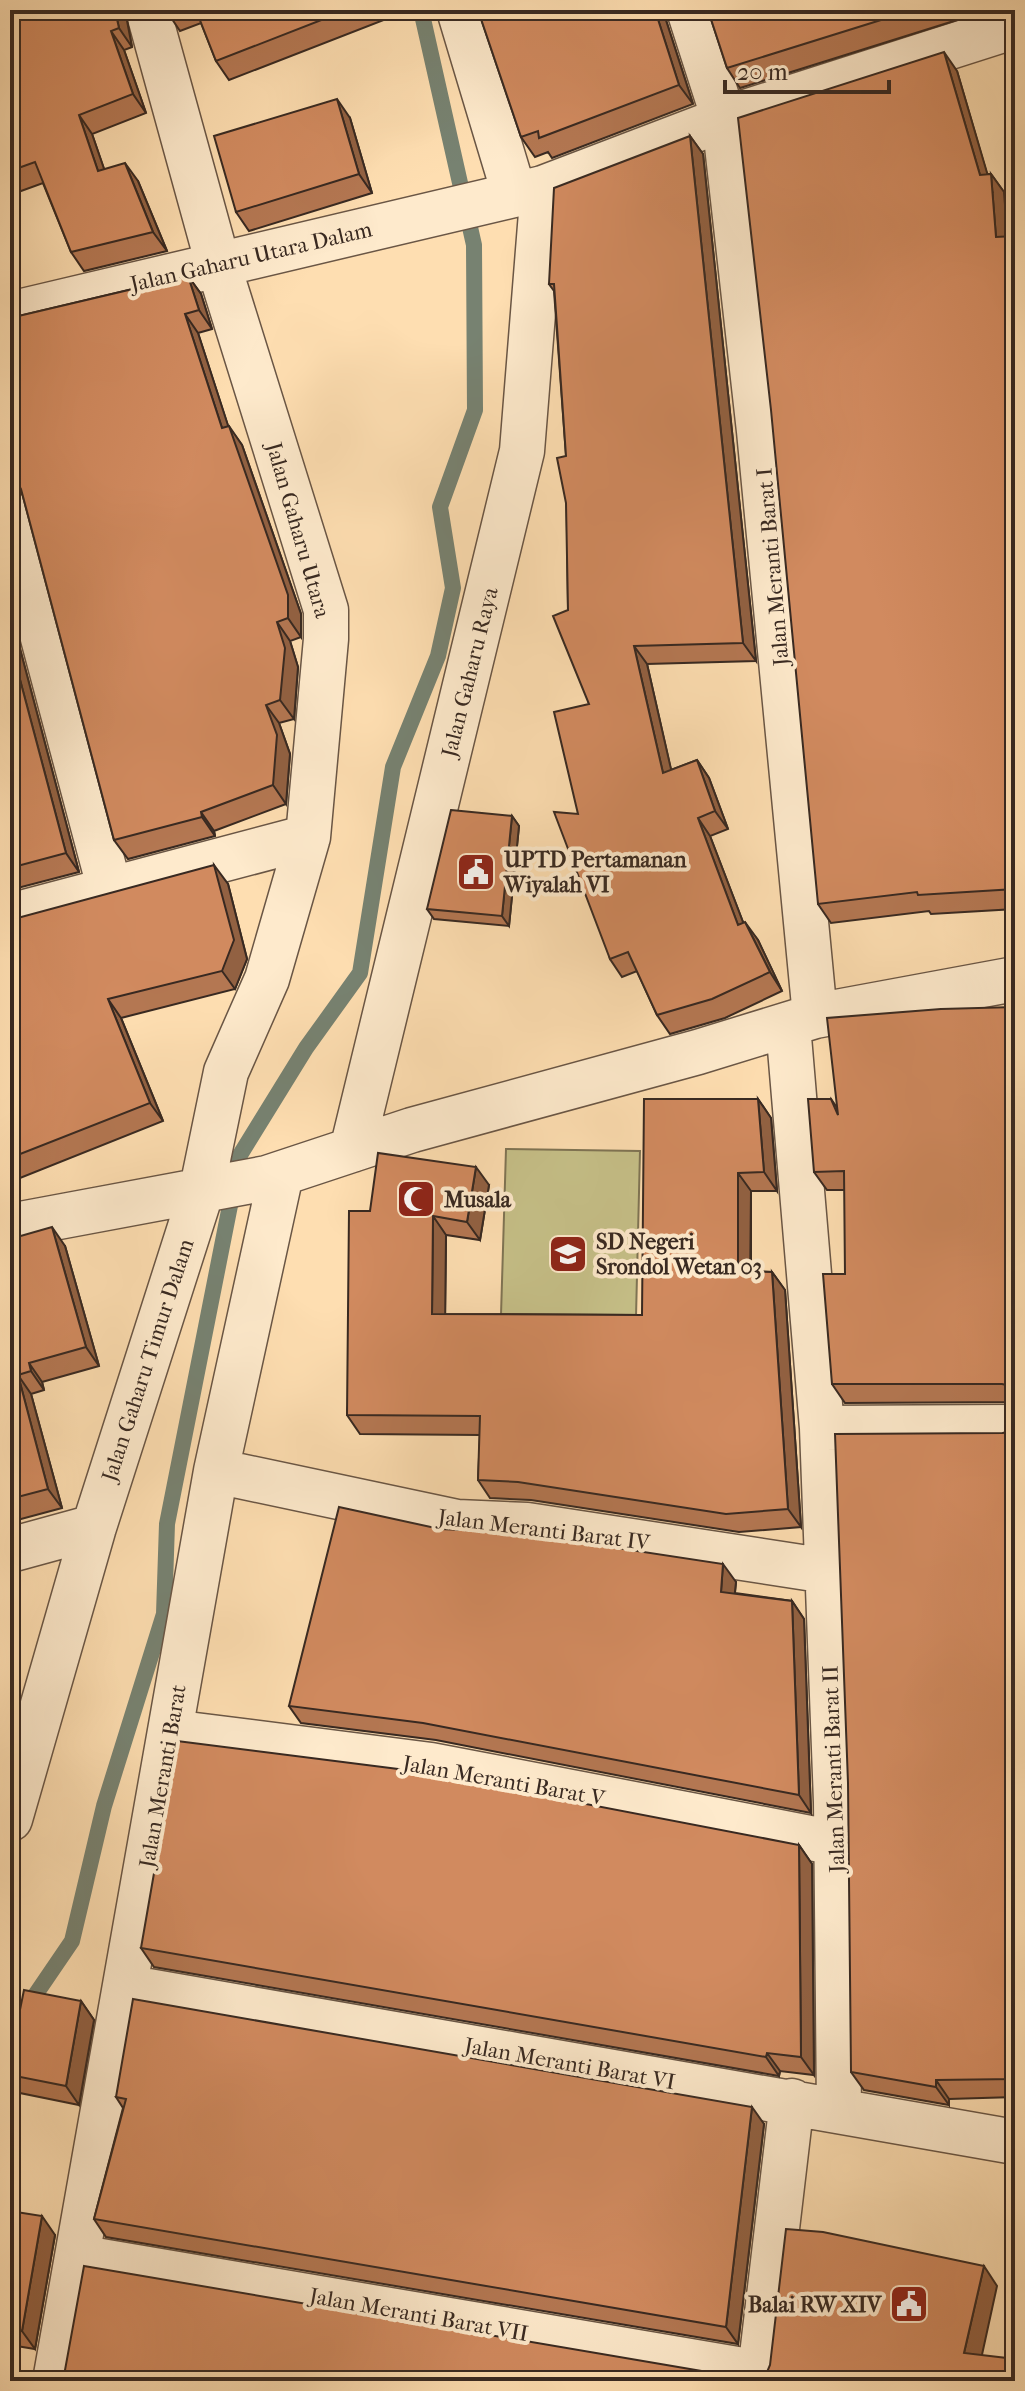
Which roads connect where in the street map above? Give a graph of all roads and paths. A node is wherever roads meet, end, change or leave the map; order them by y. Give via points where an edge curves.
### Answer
1 (148, 10) edge
2 (459, 10) edge
3 (689, 10) edge
4 (1015, 26) edge
5 (724, 119) junction
6 (517, 193) junction
7 (218, 264) junction
8 (10, 314) edge
9 (10, 514) edge
10 (308, 837) junction
11 (110, 890) junction
12 (10, 916) edge
13 (1015, 979) edge
14 (801, 1020) junction
15 (352, 1150) junction
16 (274, 1176) junction
17 (205, 1193) junction
18 (10, 1226) edge
19 (1015, 1427) edge
20 (822, 1428) junction
21 (216, 1471) junction
22 (94, 1527) junction
23 (10, 1550) edge
24 (827, 1571) junction
25 (171, 1732) junction
26 (10, 1819) edge
27 (836, 1843) junction
28 (125, 1987) junction
29 (792, 2101) junction
30 (839, 2111) junction
31 (1015, 2142) edge
32 (77, 2257) junction
33 (760, 2377) edge
34 (55, 2381) edge

1 - 7 street, Jalan Gaharu Utara
2 - 6 street
3 - 5 street, Jalan Meranti Barat I
4 - 5 street
5 - 6 street
5 - 14 street, Jalan Meranti Barat I via 759,431
6 - 7 street, Jalan Gaharu Utara Dalam
6 - 15 street, Jalan Gaharu Raya via 522,451
7 - 8 street, Jalan Gaharu Utara Dalam
7 - 10 street, Jalan Gaharu Utara via 326,610
9 - 11 street
10 - 11 street
10 - 17 street, Jalan Gaharu Utara via 267,979 226,1072
11 - 12 street
13 - 14 street
14 - 15 street
14 - 20 street, Jalan Meranti Barat II
15 - 16 street
16 - 17 street
16 - 21 street, Jalan Meranti Barat
17 - 18 street
17 - 22 street, Jalan Gaharu Timur Dalam
19 - 20 street
20 - 24 street, Jalan Meranti Barat II
21 - 24 street, Jalan Meranti Barat IV via 457,1522 527,1525
21 - 25 street, Jalan Meranti Barat
22 - 23 street
22 - 26 street, Jalan Gaharu Timur Dalam
24 - 27 street, Jalan Meranti Barat II
25 - 27 street, Jalan Meranti Barat V via 431,1765
25 - 28 street, Jalan Meranti Barat
27 - 30 street, Jalan Meranti Barat II
28 - 29 street, Jalan Meranti Barat VI
28 - 32 street, Jalan Meranti Barat
29 - 30 street, Jalan Meranti Barat VI
29 - 33 street
30 - 31 street, Jalan Meranti Barat VI
32 - 33 street, Jalan Meranti Barat VII
32 - 34 street, Jalan Meranti Barat

